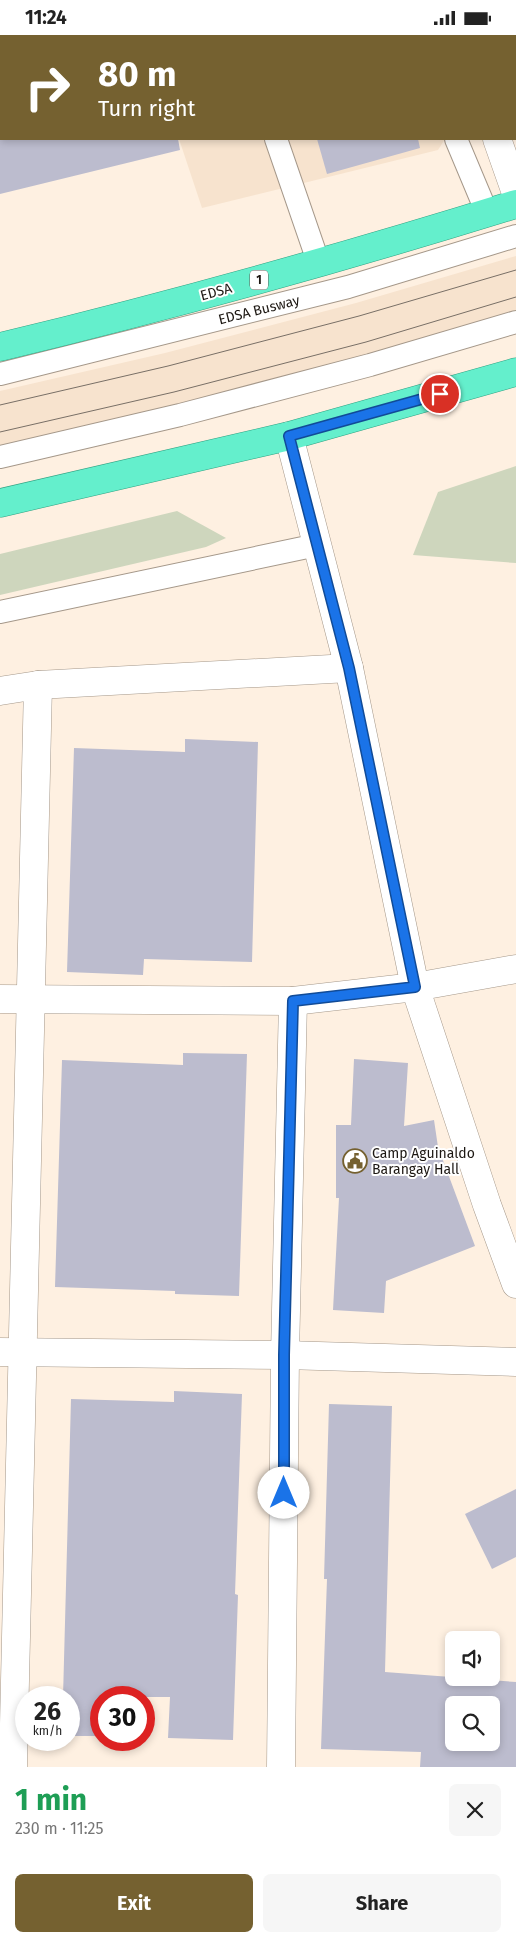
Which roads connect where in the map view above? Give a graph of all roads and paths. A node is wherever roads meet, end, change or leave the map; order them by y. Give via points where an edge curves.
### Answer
1 (276, 140) edge
2 (456, 140) edge
3 (497, 140) edge
4 (516, 193) edge
5 (516, 204) edge
6 (487, 213) junction
7 (516, 236) edge
8 (319, 264) junction
9 (516, 322) edge
10 (0, 347) edge
11 (516, 372) edge
12 (0, 374) edge
13 (289, 436) junction
14 (0, 457) edge
15 (0, 503) edge
16 (317, 545) junction
17 (0, 612) edge
18 (349, 668) junction
19 (38, 685) junction
20 (0, 691) edge
21 (516, 969) edge
22 (415, 987) junction
23 (0, 999) edge
24 (32, 1000) junction
25 (293, 1001) junction
26 (516, 1284) edge
27 (11, 1352) edge
28 (284, 1355) junction
29 (516, 1362) edge
30 (13, 1767) edge
31 (282, 1767) edge

1 - 8 lane
2 - 6 lane
3 - 4 street
5 - 6 highway, EDSA / 1
6 - 8 highway, EDSA / 1
7 - 12 lane, EDSA Busway via 348,287
8 - 10 highway, EDSA / 1
9 - 14 lane via 180,415
11 - 13 highway
13 - 15 highway
13 - 16 street
16 - 17 lane
16 - 18 street
18 - 19 street
18 - 22 street
19 - 20 street
19 - 24 street
21 - 22 street
22 - 25 street
22 - 26 street via 486,1205
23 - 24 street
24 - 25 street
24 - 27 street
25 - 28 street
27 - 28 street
27 - 30 street
28 - 29 street
28 - 31 street

